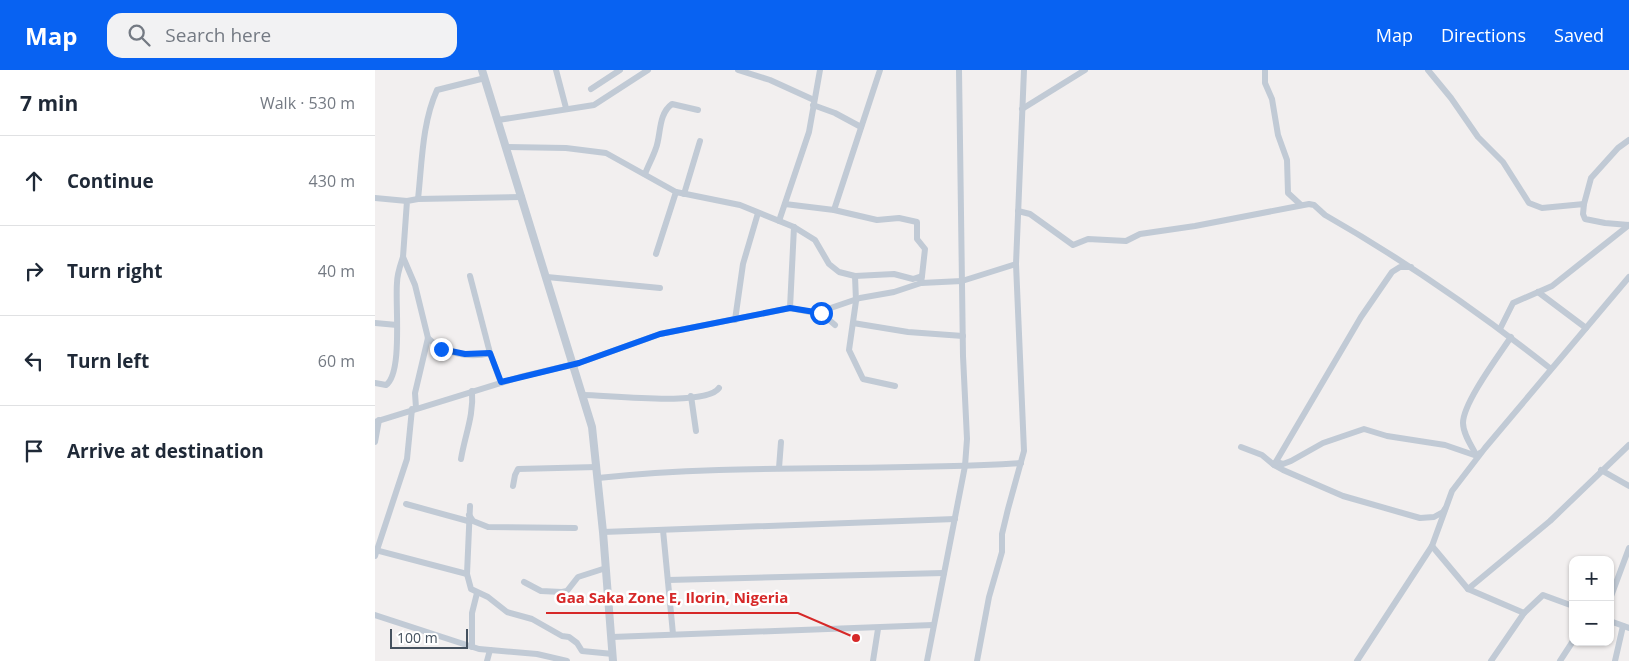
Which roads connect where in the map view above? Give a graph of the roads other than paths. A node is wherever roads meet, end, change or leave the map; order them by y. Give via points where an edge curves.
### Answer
1 (555, 70) edge
2 (620, 70) edge
3 (648, 70) edge
4 (738, 70) edge
5 (820, 70) edge
6 (879, 70) edge
7 (959, 70) edge
8 (1024, 70) edge
9 (1085, 70) edge
10 (1265, 70) edge
11 (1428, 70) edge
12 (484, 74) edge
13 (591, 89) dead end
14 (813, 103) junction
15 (566, 108) junction
16 (1022, 109) junction
17 (698, 110) dead end
18 (498, 120) junction
19 (861, 127) junction
20 (699, 140) dead end
21 (1629, 140) edge
22 (506, 147) junction
23 (645, 174) junction
24 (676, 192) junction
25 (684, 194) junction
26 (522, 197) junction
27 (375, 198) edge
28 (418, 199) junction
29 (407, 201) junction
30 (785, 204) junction
31 (1584, 204) junction
32 (1301, 205) junction
33 (834, 210) junction
34 (1018, 211) junction
35 (758, 213) junction
36 (779, 221) junction
37 (1629, 225) edge
38 (794, 227) junction
39 (657, 254) dead end
40 (403, 257) junction
41 (1016, 264) junction
42 (1412, 267) junction
43 (470, 276) dead end
44 (855, 276) junction
45 (922, 276) junction
46 (547, 277) junction
47 (1629, 277) edge
48 (962, 281) junction
49 (921, 284) junction
50 (660, 288) dead end
51 (1537, 292) junction
52 (856, 301) junction
53 (790, 308) junction
54 (816, 313) junction
55 (735, 320) junction
56 (375, 323) edge
57 (853, 323) junction
58 (397, 325) junction
59 (835, 326) dead end
60 (1586, 328) junction
61 (1500, 329) junction
62 (963, 336) junction
63 (1511, 337) junction
64 (428, 338) junction
65 (490, 353) junction
66 (574, 365) junction
67 (1551, 369) junction
68 (501, 382) junction
69 (375, 383) edge
70 (895, 386) dead end
71 (719, 388) dead end
72 (473, 391) junction
73 (583, 395) junction
74 (691, 396) junction
75 (414, 409) junction
76 (377, 421) edge
77 (696, 431) dead end
78 (375, 442) edge
79 (781, 442) dead end
80 (1629, 445) edge
81 (1241, 447) dead end
82 (1485, 448) junction
83 (1477, 456) junction
84 (461, 459) dead end
85 (1021, 463) junction
86 (1275, 463) junction
87 (965, 466) junction
88 (597, 467) junction
89 (779, 468) junction
90 (1601, 470) junction
91 (598, 478) junction
92 (513, 486) dead end
93 (1629, 486) edge
94 (1452, 492) junction
95 (406, 504) dead end
96 (470, 506) dead end
97 (469, 518) junction
98 (955, 519) junction
99 (575, 528) dead end
100 (663, 530) junction
101 (603, 532) junction
102 (1431, 546) junction
103 (1629, 548) edge
104 (376, 553) edge
105 (606, 568) junction
106 (944, 573) junction
107 (467, 574) junction
108 (668, 580) junction
109 (524, 582) dead end
110 (1614, 588) edge
111 (1468, 589) junction
112 (477, 593) junction
113 (1569, 604) edge
114 (1524, 614) junction
115 (377, 617) edge
116 (1614, 622) edge
117 (933, 626) junction
118 (1626, 627) edge
119 (878, 629) junction
120 (673, 634) junction
121 (612, 637) junction
122 (1570, 646) edge
123 (472, 647) junction
124 (490, 650) junction
125 (544, 655) junction
126 (613, 658) edge
127 (552, 659) edge
128 (1561, 659) edge
129 (487, 661) edge
130 (538, 661) edge
131 (567, 661) edge
132 (873, 661) edge
133 (927, 661) edge
134 (977, 661) edge
135 (1357, 661) edge
136 (1491, 661) edge
137 (1571, 661) edge
138 (1615, 661) edge

1 - 15 street
2 - 13 street
3 - 15 street via 594,105
4 - 14 street via 771,80
5 - 14 street
6 - 19 street
7 - 48 street
8 - 16 street
9 - 16 street
10 - 32 street via 1278,136 1287,160 1288,193
11 - 31 street via 1479,138 1503,162 1529,203 1542,208
12 - 18 street
12 - 28 street via 437,90 423,145
14 - 19 street
14 - 30 street via 809,132
15 - 18 street
16 - 34 street
17 - 23 street via 672,104 667,107 657,146
18 - 22 street
19 - 33 street
20 - 25 street
21 - 31 street via 1591,178
22 - 23 street via 566,148 606,153
22 - 26 street
23 - 24 street
24 - 25 street
24 - 39 street
25 - 35 street via 721,200
26 - 28 street
26 - 46 street
27 - 29 street
28 - 29 street
29 - 40 street
30 - 33 street
30 - 36 street
31 - 37 street via 1585,219
32 - 34 street via 1140,234 1126,240 1088,239 1073,245 1030,214
32 - 42 street via 1314,204 1325,215
33 - 45 street via 877,220 899,218 917,222 917,239 925,249
34 - 41 street
35 - 36 street
35 - 55 street via 743,264
36 - 38 street
37 - 51 street via 1561,279
38 - 44 street via 815,240 833,267
38 - 53 street
40 - 58 street via 397,282
40 - 64 street via 415,285
41 - 48 street
41 - 85 street via 1024,451
42 - 61 street
42 - 86 street via 1400,267 1392,272 1361,316
43 - 65 street
44 - 45 street via 894,274 913,279
44 - 52 street
45 - 49 street
46 - 50 street
46 - 66 street
47 - 60 street
48 - 49 street
48 - 62 street
49 - 52 street
51 - 60 street
51 - 61 street via 1513,303
52 - 54 street
52 - 57 street
53 - 54 street
53 - 55 street
54 - 59 street via 821,313
55 - 66 street via 660,334
56 - 58 street
57 - 62 street
57 - 70 street via 849,350 861,376 867,381
58 - 69 street via 393,376 386,385
60 - 67 street
61 - 63 street
62 - 87 street
63 - 67 street
63 - 83 street via 1482,379 1464,416 1463,427
64 - 65 street via 436,346 450,351
64 - 75 street
65 - 68 street
66 - 68 street
66 - 73 street
67 - 82 street
68 - 72 street
71 - 74 street via 711,394
72 - 75 street
72 - 84 street via 471,421
73 - 74 street via 666,400
73 - 88 street via 592,427
74 - 77 street
75 - 76 street
75 - 104 street via 407,459
76 - 78 street
79 - 89 street
80 - 90 street
81 - 86 street
82 - 83 street
82 - 94 street
83 - 86 street via 1445,445 1364,429 1323,442 1291,461
85 - 87 street
85 - 134 street via 1006,518
86 - 94 street via 1283,470 1343,496 1420,518 1434,517 1443,512
87 - 89 street
87 - 98 street
88 - 91 street
88 - 92 street via 518,469
89 - 91 street via 690,470
90 - 93 street
90 - 111 street via 1549,521
91 - 101 street
94 - 102 street
95 - 97 street
96 - 97 street
97 - 99 street via 488,527
97 - 107 street
98 - 100 street
98 - 106 street
100 - 101 street
100 - 108 street
101 - 105 street
102 - 111 street
102 - 135 street
103 - 110 street
104 - 107 street
105 - 109 street via 578,577 567,591 562,592 541,590
105 - 121 street
106 - 108 street
106 - 117 street
107 - 112 street via 469,586
108 - 120 street
111 - 114 street
112 - 123 street via 472,613
112 - 126 street via 507,612 532,619 569,637 582,651
113 - 114 street via 1543,594
114 - 136 street
115 - 123 street
116 - 118 street
117 - 119 street
117 - 133 street
118 - 138 street
119 - 120 street
119 - 132 street
120 - 121 street
121 - 126 street
122 - 128 street
123 - 124 street
124 - 125 street
124 - 129 street
125 - 127 street
125 - 130 street
127 - 131 street
128 - 137 street

